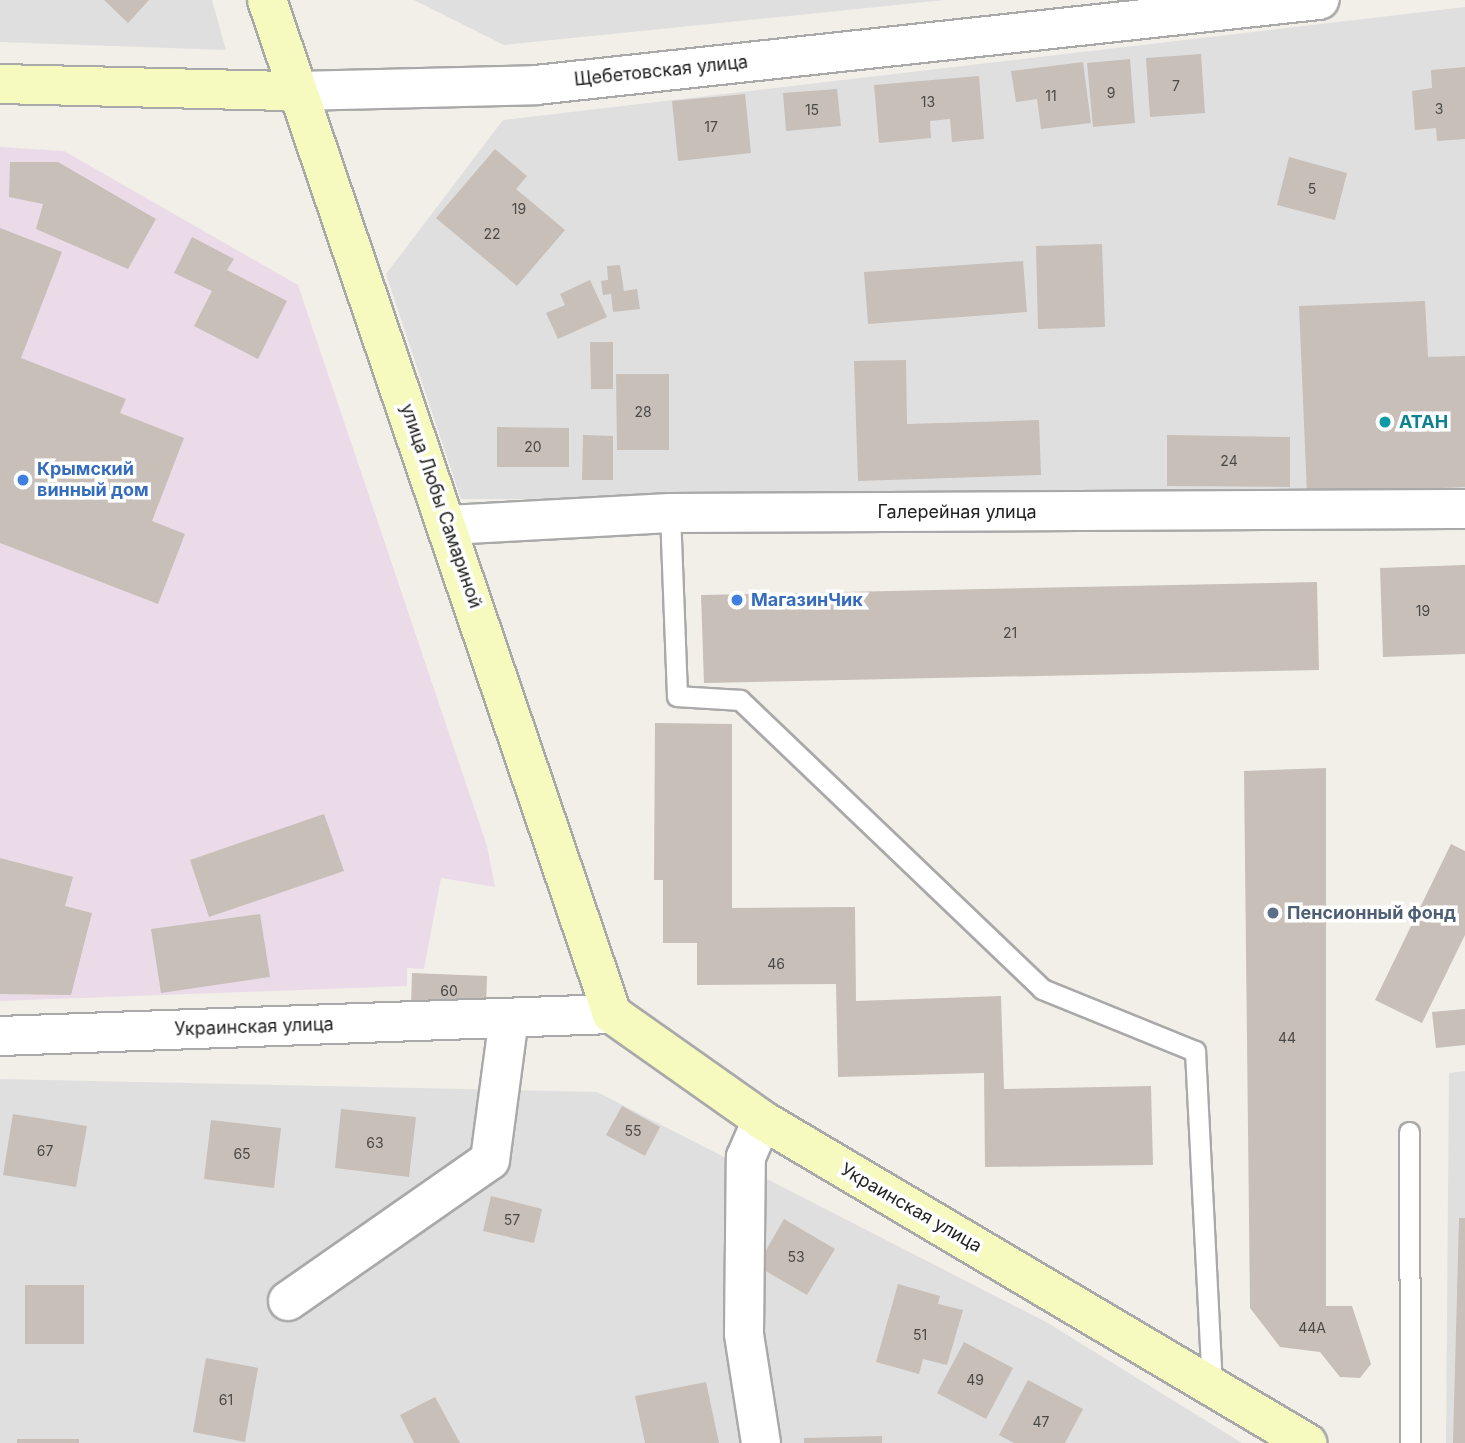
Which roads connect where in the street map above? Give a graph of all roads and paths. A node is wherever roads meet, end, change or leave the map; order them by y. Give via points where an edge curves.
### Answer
1 (267, 0) edge
2 (1319, 0) edge
3 (0, 84) edge
4 (296, 91) junction
5 (1465, 509) edge
6 (670, 513) junction
7 (449, 526) junction
8 (612, 1014) junction
9 (509, 1018) junction
10 (0, 1036) edge
11 (762, 1120) junction
12 (1409, 1132) dead end
13 (288, 1301) dead end
14 (1212, 1385) junction
15 (761, 1443) edge
16 (1307, 1443) edge
17 (1410, 1443) edge

1 - 4 main road, улица Любы Самариной
2 - 4 street, Щебетовская улица via 536,85
3 - 4 main road, Щебетовская улица
4 - 7 main road, улица Любы Самариной
5 - 6 street, Галерейная улица
6 - 7 street, Галерейная улица
6 - 14 lane via 677,696 740,700 1042,989 1195,1051
7 - 8 main road, улица Любы Самариной
8 - 9 street, Украинская улица
8 - 11 main road, Украинская улица
9 - 10 street, Украинская улица
9 - 13 street via 490,1160
11 - 14 main road, Украинская улица
11 - 15 street via 746,1157 744,1334
12 - 17 lane
14 - 16 main road, Украинская улица

